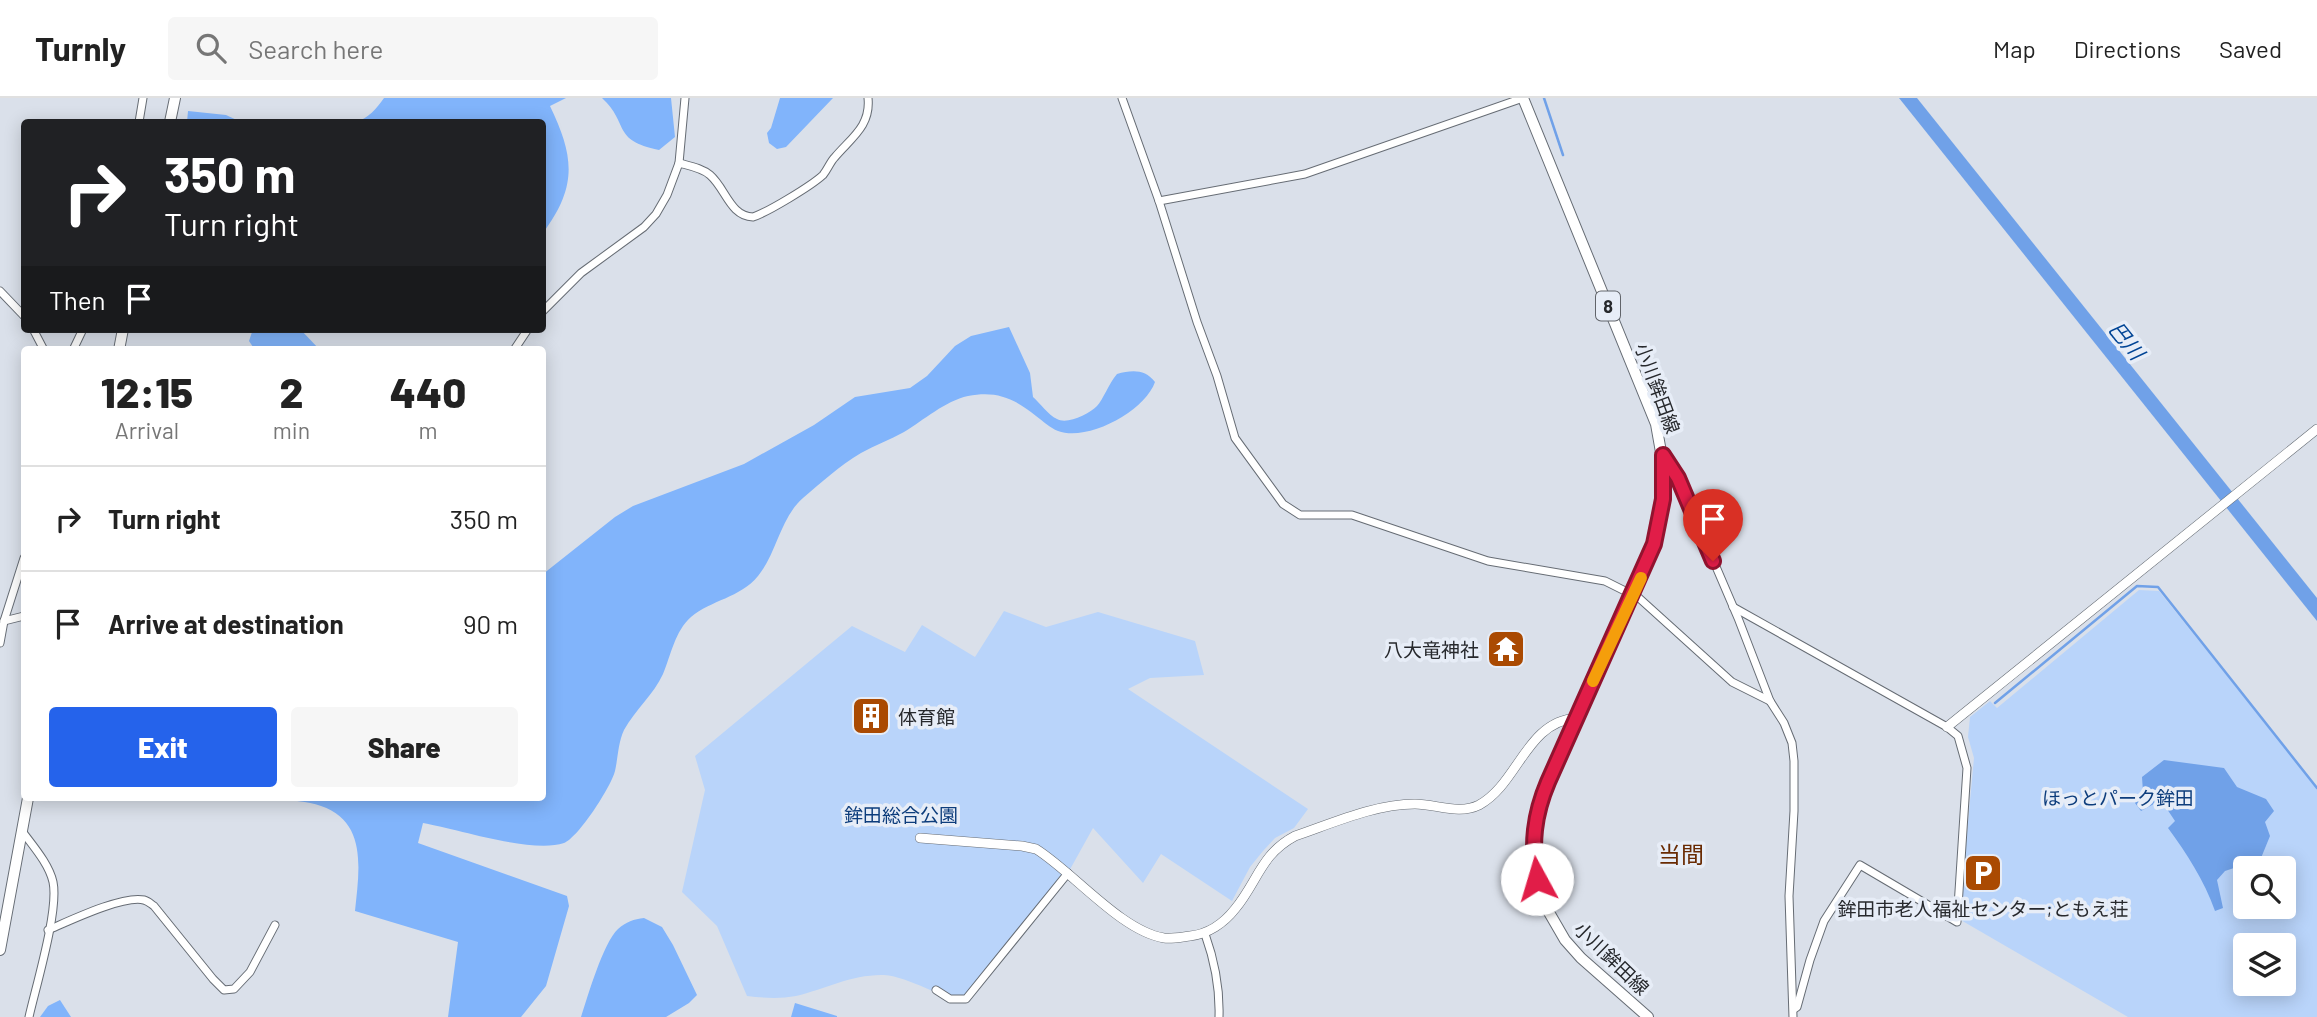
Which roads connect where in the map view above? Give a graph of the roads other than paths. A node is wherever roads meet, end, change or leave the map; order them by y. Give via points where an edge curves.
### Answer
1 (143, 98) edge
2 (175, 98) edge
3 (685, 98) edge
4 (868, 98) edge
5 (1122, 98) edge
6 (1523, 98) edge
7 (140, 119) edge
8 (171, 119) edge
9 (679, 163) junction
10 (1159, 201) junction
11 (0, 291) edge
12 (546, 308) edge
13 (21, 313) edge
14 (2317, 429) edge
15 (1663, 455) junction
16 (21, 567) edge
17 (1733, 607) junction
18 (21, 617) edge
19 (4, 621) junction
20 (0, 643) edge
21 (1770, 701) junction
22 (1576, 718) junction
23 (1947, 727) junction
24 (27, 801) edge
25 (22, 831) junction
26 (920, 838) dead end
27 (1068, 873) junction
28 (275, 925) dead end
29 (48, 930) junction
30 (1205, 934) junction
31 (0, 950) edge
32 (936, 990) dead end
33 (1793, 1013) edge
34 (29, 1017) edge
35 (1220, 1017) edge
36 (1648, 1017) edge

1 - 7 street
2 - 8 main road
3 - 9 street
4 - 9 street via 864,125 823,174 753,217 737,213 707,173
5 - 10 street
6 - 10 street via 1305,174
6 - 15 main road, 小川鉾田線 / 8 via 1651,410
9 - 12 street via 667,195 650,220 581,273
10 - 21 street via 1235,438 1283,504 1300,515 1352,515 1488,561 1605,581 1639,598 1732,682
11 - 13 street
14 - 23 street
15 - 17 street via 1678,478
15 - 22 main road, 小川鉾田線 / 8, bridge via 1661,520 1646,566
16 - 19 street
17 - 21 street
17 - 23 street
18 - 19 street
19 - 20 street
21 - 33 street via 1789,733 1794,761 1789,896
22 - 30 street via 1558,722 1532,743 1497,792 1475,807 1465,810 1417,804 1382,808 1282,842 1237,906
22 - 36 main road, 小川鉾田線 / 8 via 1537,813 1533,841 1537,879 1548,913 1573,950
23 - 33 street via 1958,736 1967,768 1957,922 1860,865 1824,921
24 - 25 main road
25 - 29 street via 53,881
25 - 31 main road
26 - 27 street via 1036,849
27 - 30 street via 1125,920 1151,933 1163,938
27 - 32 street via 966,999 950,999
28 - 29 street via 250,972 234,989 225,990 144,900 92,911
29 - 34 street
30 - 35 street via 1219,986

